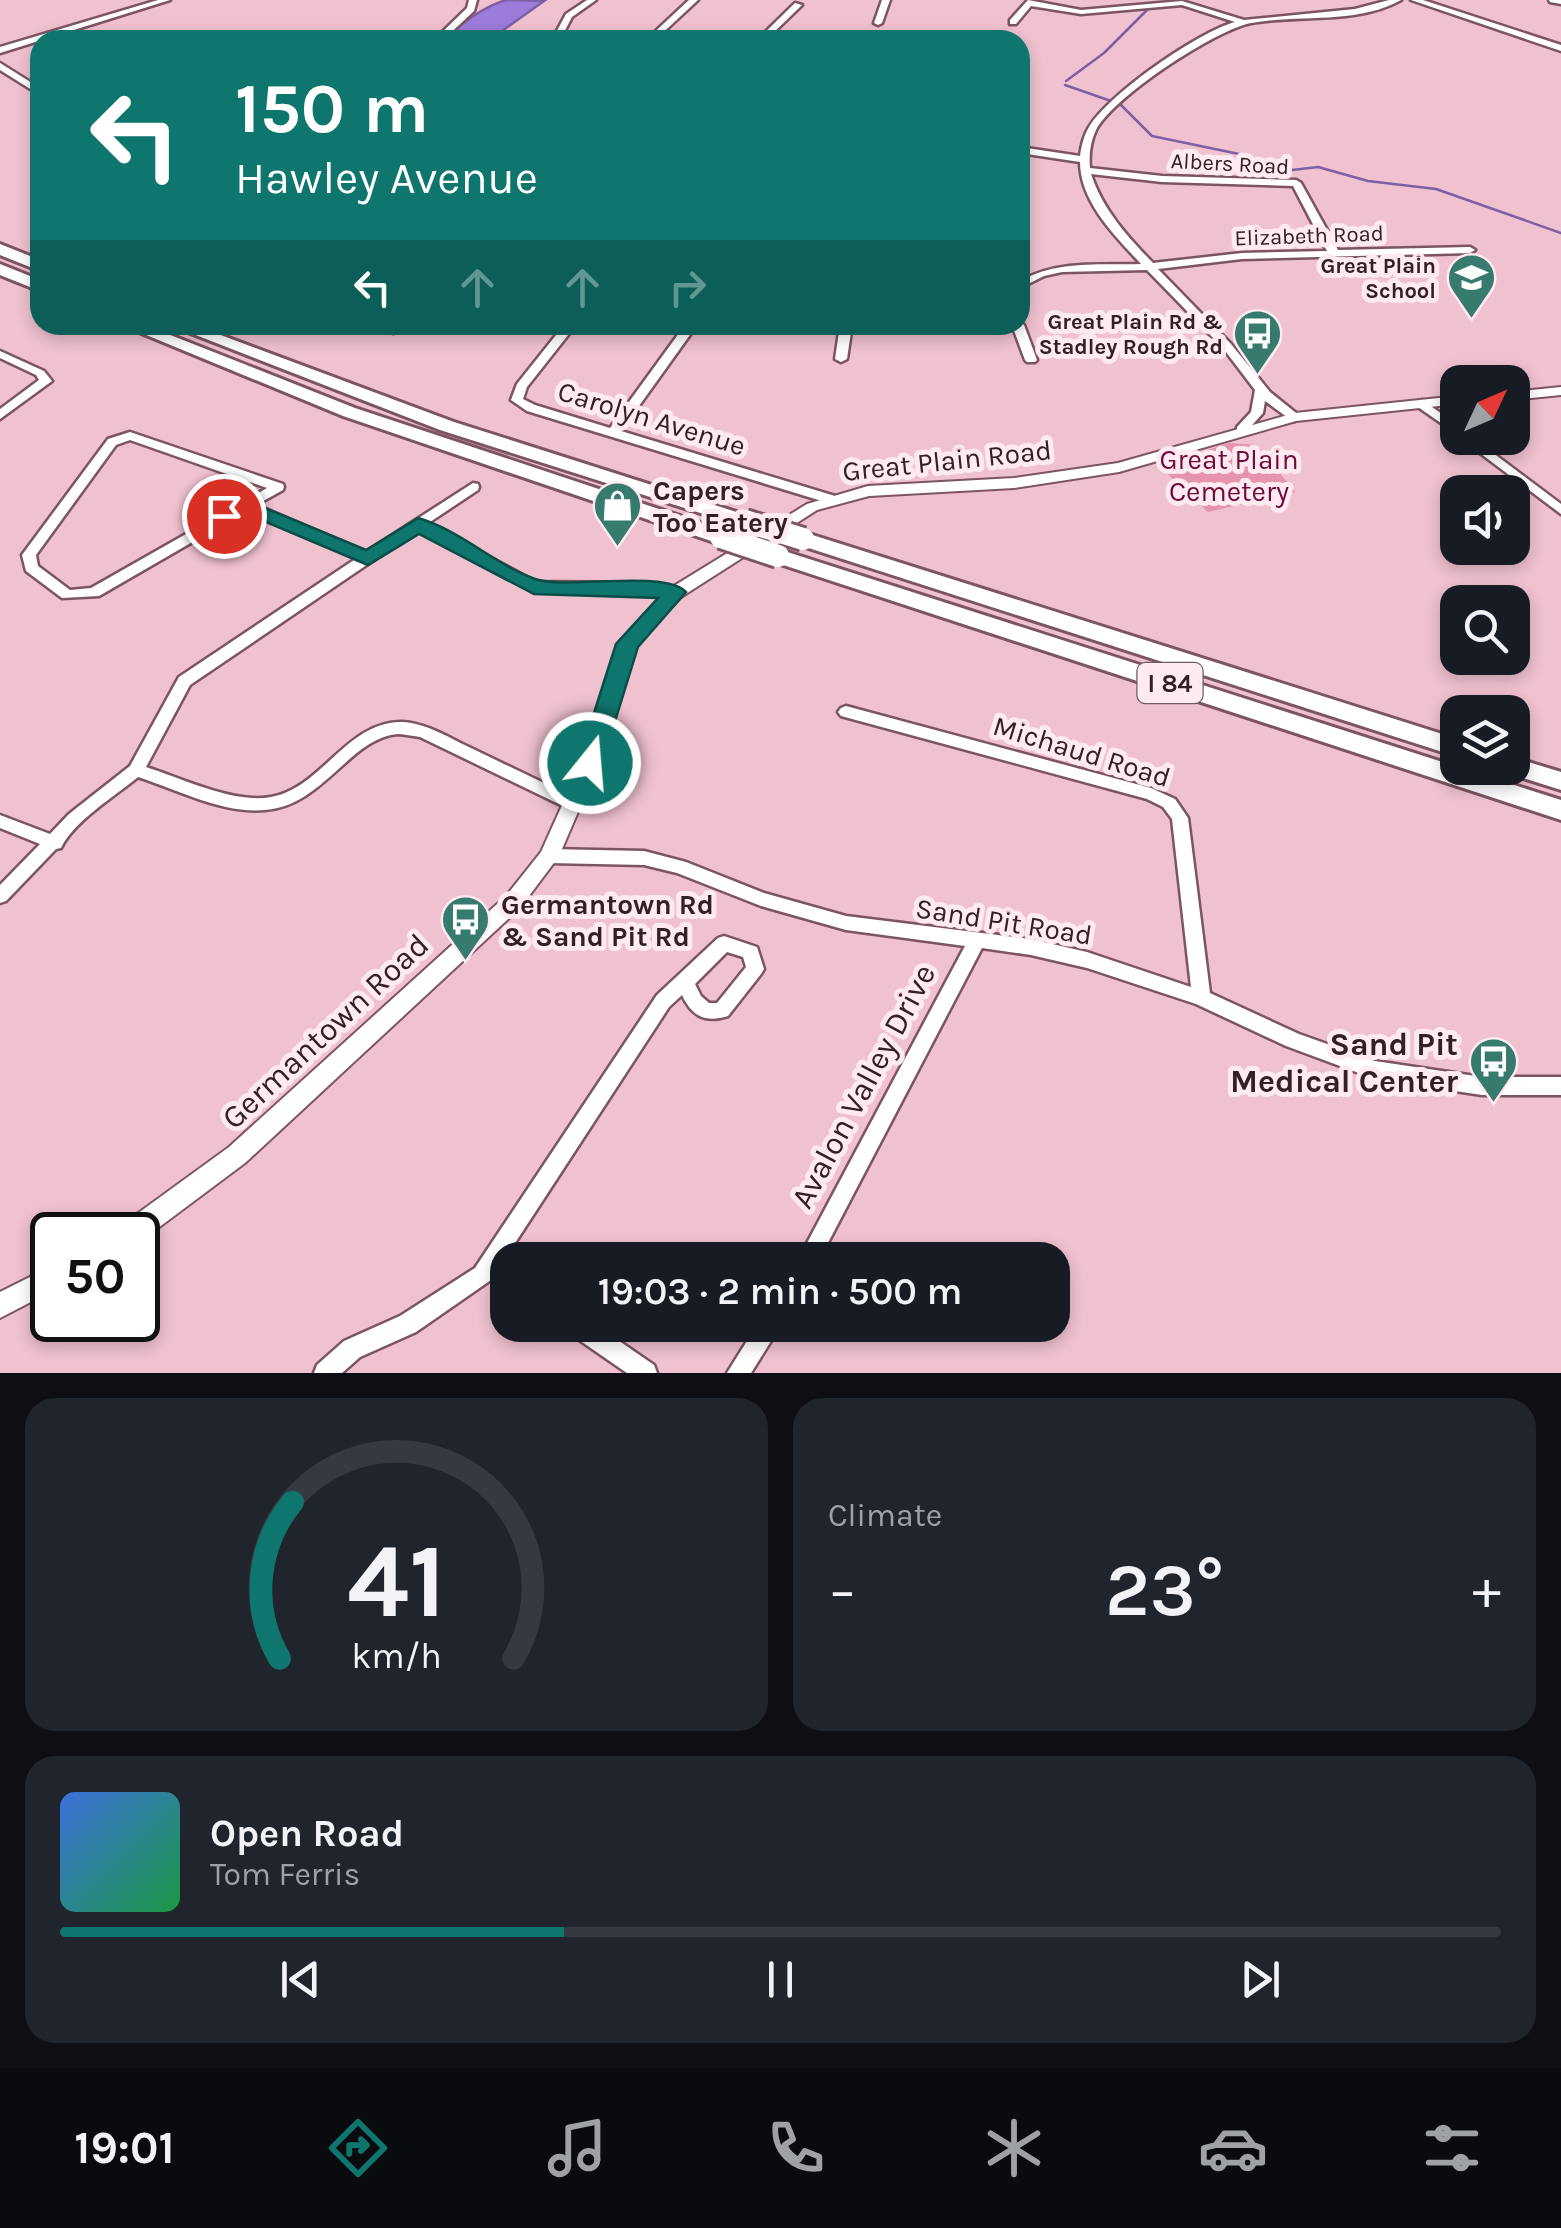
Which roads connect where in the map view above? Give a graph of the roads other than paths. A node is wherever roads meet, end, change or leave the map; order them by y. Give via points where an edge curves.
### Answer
1 (474, 0) edge
2 (592, 0) edge
3 (694, 0) edge
4 (886, 0) edge
5 (1397, 0) edge
6 (1415, 0) edge
7 (1554, 0) edge
8 (158, 1) edge
9 (1031, 1) edge
10 (1561, 2) edge
11 (798, 5) dead end
12 (1013, 22) dead end
13 (878, 23) dead end
14 (1245, 23) junction
15 (64, 30) edge
16 (448, 30) edge
17 (561, 30) edge
18 (661, 30) edge
19 (772, 30) edge
20 (30, 41) edge
21 (1561, 48) edge
22 (0, 50) edge
23 (0, 66) edge
24 (30, 86) edge
25 (1030, 152) edge
26 (1085, 165) junction
27 (0, 249) edge
28 (1470, 250) dead end
29 (1334, 253) junction
30 (30, 262) edge
31 (1150, 267) junction
32 (0, 269) edge
33 (1030, 280) edge
34 (30, 282) edge
35 (155, 335) edge
36 (205, 335) edge
37 (562, 335) edge
38 (683, 335) edge
39 (844, 335) edge
40 (1022, 335) edge
41 (0, 354) edge
42 (840, 359) dead end
43 (1032, 360) dead end
44 (1261, 390) junction
45 (1561, 392) edge
46 (1530, 395) edge
47 (1440, 402) edge
48 (1422, 404) junction
49 (0, 414) edge
50 (1295, 417) junction
51 (1440, 418) edge
52 (1241, 430) junction
53 (614, 432) junction
54 (1488, 455) edge
55 (473, 487) dead end
56 (830, 499) junction
57 (246, 506) junction
58 (1561, 510) edge
59 (418, 525) junction
60 (368, 558) junction
61 (675, 592) junction
62 (846, 712) dead end
63 (1440, 742) edge
64 (136, 770) junction
65 (1530, 772) edge
66 (1561, 781) edge
67 (571, 803) junction
68 (1561, 810) edge
69 (0, 821) edge
70 (55, 843) junction
71 (548, 856) junction
72 (0, 896) edge
73 (976, 942) junction
74 (685, 982) dead end
75 (1201, 998) junction
76 (1561, 1086) edge
77 (160, 1212) edge
78 (818, 1242) edge
79 (488, 1266) joint
80 (30, 1289) edge
81 (0, 1305) edge
82 (594, 1342) edge
83 (759, 1342) edge
84 (615, 1362) edge
85 (325, 1373) edge
86 (646, 1373) edge
87 (738, 1373) edge

1 - 16 street
2 - 17 street via 568,16
3 - 18 street
4 - 13 street
5 - 14 street via 1342,15
6 - 21 street
7 - 10 street
8 - 15 street
9 - 12 street
9 - 14 street via 1081,12 1182,3
11 - 19 street
14 - 26 street via 1222,30 1108,107 1092,130
20 - 22 street
23 - 24 street
25 - 26 street
26 - 29 street, Albers Road via 1178,180 1296,183
26 - 31 street via 1099,210
27 - 30 highway
28 - 29 street, Elizabeth Road
29 - 31 street, Elizabeth Road
31 - 33 street, Elizabeth Road via 1062,269
31 - 44 street via 1238,357
32 - 34 highway
35 - 68 highway, I 84, bridge via 350,412
36 - 63 highway, I 84, bridge via 447,426
37 - 53 street, Carolyn Avenue via 517,400
38 - 53 street
39 - 42 street
40 - 43 street
41 - 49 street via 46,377
44 - 50 street
44 - 52 street via 1257,413
45 - 46 main road
47 - 48 main road, Great Plain Road
48 - 50 main road, Great Plain Road
48 - 51 street
50 - 52 main road, Great Plain Road
52 - 56 main road, Great Plain Road via 1119,468
53 - 56 street, Carolyn Avenue
54 - 58 street
55 - 59 street
56 - 61 main road, Great Plain Road
57 - 57 street via 94,593 67,595 28,562 120,438 141,438 278,487
57 - 60 street
59 - 60 street
59 - 61 street via 534,587
60 - 64 street via 184,681
61 - 67 main road, Great Plain Road via 628,644
62 - 75 street, Michaud Road via 1170,803 1180,818
64 - 67 street via 270,804 302,790 373,734 399,726
64 - 70 street
65 - 66 highway
67 - 71 main road, Great Plain Road
69 - 70 street
70 - 72 street
71 - 73 street, Sand Pit Road via 644,858 846,923
71 - 77 main road, Germantown Road via 496,919 237,1156
73 - 75 street, Sand Pit Road via 1087,960
73 - 78 street, Avalon Valley Drive
74 - 79 street via 663,1000
75 - 76 street, Sand Pit Road via 1375,1070 1482,1086
79 - 85 street via 408,1324 352,1349
80 - 81 main road
82 - 84 street
83 - 87 street
84 - 86 street

